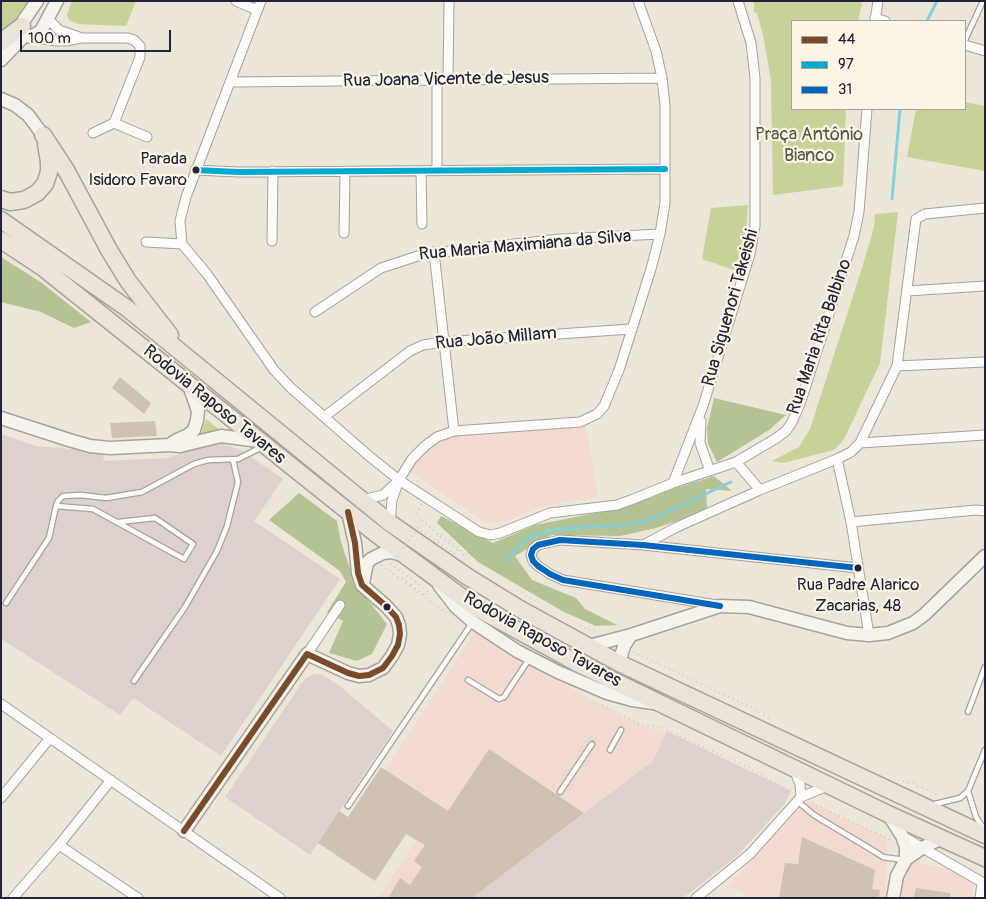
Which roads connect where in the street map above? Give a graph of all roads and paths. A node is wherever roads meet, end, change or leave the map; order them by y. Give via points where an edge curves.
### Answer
1 (37, 1) edge
2 (57, 1) edge
3 (236, 1) edge
4 (449, 1) edge
5 (638, 1) edge
6 (738, 1) edge
7 (878, 1) edge
8 (983, 1) edge
9 (259, 5) edge
10 (48, 20) junction
11 (875, 20) edge
12 (28, 32) junction
13 (81, 38) junction
14 (966, 38) edge
15 (1, 42) edge
16 (966, 45) edge
17 (985, 51) edge
18 (1, 60) edge
19 (662, 78) junction
20 (437, 79) junction
21 (448, 79) junction
22 (231, 82) junction
23 (1, 99) edge
24 (868, 110) edge
25 (114, 123) junction
26 (93, 133) dead end
27 (43, 135) junction
28 (147, 138) dead end
29 (665, 169) junction
30 (195, 170) junction
31 (345, 170) junction
32 (273, 171) junction
33 (421, 171) junction
34 (437, 171) junction
35 (1, 199) edge
36 (985, 208) edge
37 (1, 220) edge
38 (422, 224) dead end
39 (344, 233) dead end
40 (660, 234) junction
41 (1, 240) edge
42 (272, 241) dead end
43 (146, 242) dead end
44 (182, 244) junction
45 (434, 252) junction
46 (985, 286) edge
47 (907, 291) junction
48 (315, 312) dead end
49 (631, 329) junction
50 (443, 342) junction
51 (183, 353) junction
52 (985, 362) edge
53 (897, 366) junction
54 (189, 385) junction
55 (703, 406) junction
56 (324, 417) junction
57 (1, 418) edge
58 (454, 430) junction
59 (985, 435) edge
60 (262, 443) junction
61 (860, 443) junction
62 (170, 445) junction
63 (837, 459) junction
64 (233, 460) junction
65 (736, 462) junction
66 (710, 471) junction
67 (399, 480) junction
68 (674, 483) junction
69 (760, 490) junction
70 (424, 498) junction
71 (362, 500) junction
72 (56, 506) junction
73 (985, 511) edge
74 (348, 512) junction
75 (119, 522) junction
76 (850, 522) junction
77 (390, 523) junction
78 (437, 534) junction
79 (643, 545) junction
80 (402, 555) junction
81 (985, 556) edge
82 (373, 557) junction
83 (468, 561) dead end
84 (858, 568) junction
85 (433, 577) junction
86 (397, 578) junction
87 (362, 585) junction
88 (512, 588) dead end
89 (537, 602) dead end
90 (6, 604) dead end
91 (340, 605) dead end
92 (720, 606) junction
93 (447, 614) dead end
94 (473, 622) junction
95 (578, 625) dead end
96 (606, 631) dead end
97 (631, 635) junction
98 (869, 635) junction
99 (589, 646) junction
100 (307, 654) junction
101 (530, 658) junction
102 (620, 663) junction
103 (985, 667) edge
104 (468, 680) dead end
105 (134, 682) dead end
106 (1, 704) edge
107 (662, 704) junction
108 (602, 705) dead end
109 (968, 712) dead end
110 (620, 730) dead end
111 (50, 738) junction
112 (592, 744) dead end
113 (610, 750) dead end
114 (985, 750) edge
115 (794, 769) junction
116 (111, 780) junction
117 (830, 785) junction
118 (968, 791) junction
119 (560, 792) dead end
120 (1, 798) edge
121 (799, 800) junction
122 (921, 805) junction
123 (348, 806) dead end
124 (888, 814) junction
125 (985, 829) edge
126 (184, 831) junction
127 (985, 835) edge
128 (942, 838) junction
129 (59, 845) junction
130 (922, 848) junction
131 (905, 850) junction
132 (985, 858) edge
133 (13, 898) edge
134 (138, 898) edge
135 (280, 898) edge
136 (696, 898) edge
137 (893, 898) edge
138 (980, 898) edge

1 - 12 main road via 24,20
2 - 10 main road
3 - 9 street
4 - 21 street
5 - 19 street
6 - 55 street, Rua Siguenori Takeishi via 751,43 755,78 755,226 750,254
7 - 11 street
8 - 14 lane
9 - 22 street
10 - 12 main road via 41,32
10 - 13 street via 59,30
12 - 13 street via 56,41
12 - 15 highway
12 - 18 main road
13 - 25 street via 128,38 140,46 140,57
16 - 17 street
19 - 21 street, Rua Joana Vicente de Jesus
19 - 29 street
20 - 21 street, Rua Joana Vicente de Jesus
20 - 22 street, Rua Joana Vicente de Jesus
20 - 34 street
22 - 30 street
23 - 27 main road via 28,116
24 - 65 street, Rua Maria Rita Balbino via 854,236 800,404 786,431
25 - 26 street
25 - 28 street
27 - 35 highway via 49,162 44,184 37,193 24,200 10,202
27 - 51 highway via 128,281
29 - 34 street
29 - 40 street via 665,203
30 - 32 street
30 - 44 street via 180,221
31 - 32 street
31 - 33 street
31 - 39 street
32 - 42 street
33 - 34 street
33 - 38 street
36 - 47 street via 918,216 914,223
37 - 51 highway, Rodovia Raposo Tavares via 128,309
40 - 45 street, Rua Maria Maximiana da Silva via 560,239
40 - 49 street
41 - 54 highway, Rodovia Raposo Tavares via 42,267
43 - 44 street
44 - 56 street via 274,370
45 - 48 street, Rua Maria Maximiana da Silva via 381,268
45 - 50 street
46 - 47 street
47 - 53 street
49 - 50 street, Rua João Millam
49 - 58 street via 604,406 590,419 563,424
50 - 56 street, Rua João Millam via 410,351
50 - 58 street
51 - 71 highway, Rodovia Raposo Tavares
52 - 53 street
53 - 61 street
54 - 60 highway, Rodovia Raposo Tavares
54 - 62 main road via 198,412 194,430
55 - 66 street, Rua Siguenori Takeishi via 700,443
55 - 68 street, Rua Siguenori Takeishi
56 - 67 street
57 - 62 main road via 90,446 135,448
58 - 67 street via 425,446
59 - 61 street
60 - 62 main road via 221,436 180,446
60 - 64 lane via 238,460
60 - 74 highway, Rodovia Raposo Tavares
61 - 63 street
63 - 69 street
63 - 76 street
64 - 72 lane via 208,460 194,464 142,492 106,498 64,496
64 - 105 lane via 238,482 218,551
65 - 66 street, Rua Maria Rita Balbino
65 - 69 street
66 - 68 street, Rua Maria Rita Balbino
67 - 70 street
67 - 71 street via 383,494
67 - 77 street via 392,500
68 - 70 street, Rua Maria Rita Balbino via 617,505 550,513 491,535 479,532
69 - 79 street via 677,526
70 - 78 path via 416,515
71 - 77 highway, Rodovia Raposo Tavares
72 - 75 lane via 93,509
72 - 90 lane via 49,538
73 - 76 street
74 - 80 highway, Rodovia Raposo Tavares
74 - 87 main road
75 - 75 lane via 156,518 193,544 184,559
76 - 84 street
77 - 99 highway, Rodovia Raposo Tavares via 468,577
78 - 83 path via 459,548
78 - 86 path, bridge via 457,550 454,554 418,528 391,564 429,592 426,596 401,577
79 - 84 street
79 - 92 street via 560,540 538,545 531,555 538,566 563,580
80 - 82 main road via 392,552
80 - 85 highway, Rodovia Raposo Tavares
81 - 98 main road via 913,623 888,633
82 - 86 path
82 - 87 main road via 367,563
84 - 98 street
85 - 94 main road via 456,607
85 - 107 highway, Rodovia Raposo Tavares via 513,629
86 - 93 path
87 - 100 main road via 396,616 400,625 398,645 383,668 359,676
88 - 89 path
91 - 100 street
92 - 97 main road
92 - 98 main road via 749,607 847,633
94 - 101 main road
94 - 123 lane
95 - 96 path via 594,631
97 - 99 main road
97 - 102 main road
99 - 102 highway, Rodovia Raposo Tavares
100 - 126 main road
101 - 104 lane via 504,698 499,699
101 - 107 main road via 607,693
102 - 122 highway, Rodovia Raposo Tavares
103 - 109 lane
106 - 111 street
107 - 115 highway, Rodovia Raposo Tavares
108 - 121 path via 638,723 666,728 745,766
110 - 113 lane
111 - 116 street
111 - 120 street
112 - 119 lane
114 - 118 lane
115 - 117 highway, Rodovia Raposo Tavares
115 - 121 street via 800,784
116 - 126 street
116 - 129 street
117 - 121 street
117 - 124 highway, Rodovia Raposo Tavares
118 - 122 lane via 950,802
118 - 125 lane via 976,817
121 - 131 path
121 - 131 lane via 814,815 883,857
121 - 136 street via 750,854
122 - 127 highway, Rodovia Raposo Tavares
124 - 128 highway, Rodovia Raposo Tavares
124 - 131 main road
126 - 135 street
128 - 130 main road
128 - 132 highway, Rodovia Raposo Tavares
129 - 133 street
129 - 134 street
130 - 131 main road
130 - 131 street
130 - 138 street via 982,882
131 - 137 main road

